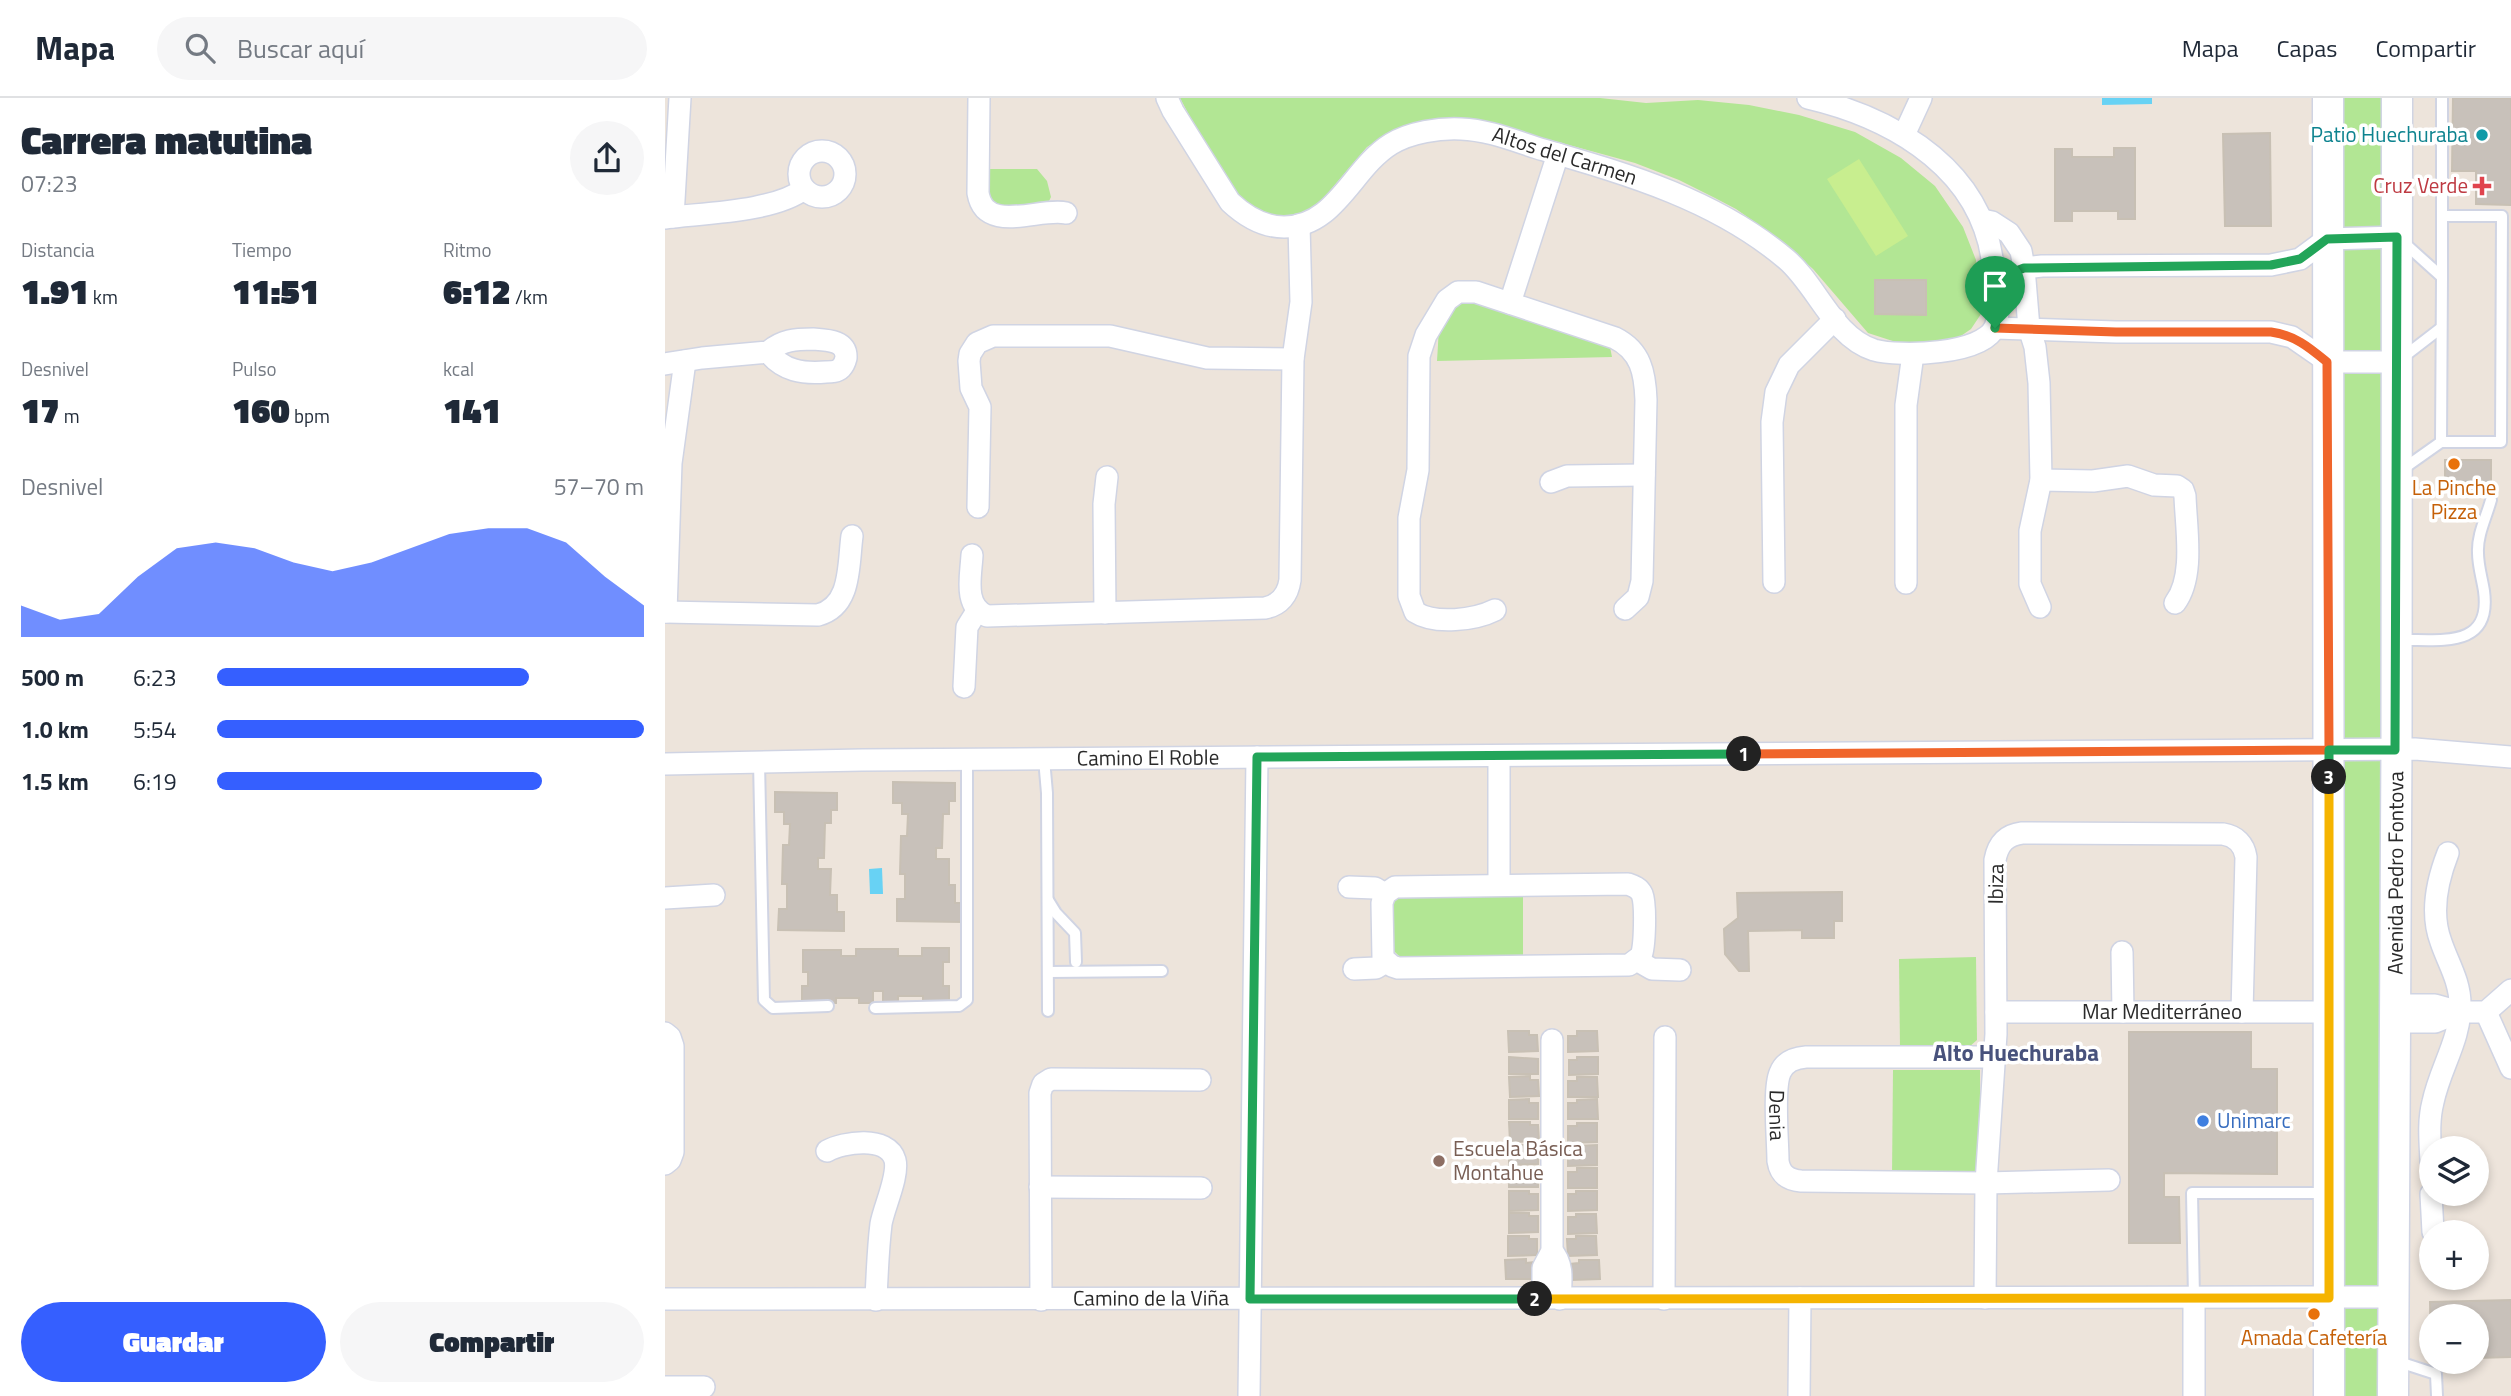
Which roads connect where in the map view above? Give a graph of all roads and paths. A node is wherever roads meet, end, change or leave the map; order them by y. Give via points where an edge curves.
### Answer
1 (680, 98) edge
2 (979, 98) edge
3 (1167, 98) edge
4 (1808, 98) edge
5 (1921, 98) edge
6 (2328, 98) edge
7 (2397, 98) edge
8 (2442, 98) edge
9 (1904, 135) junction
10 (1558, 154) junction
11 (804, 189) dead end
12 (1066, 213) dead end
13 (2442, 216) junction
14 (669, 218) edge
15 (1982, 220) junction
16 (1299, 225) junction
17 (2397, 237) junction
18 (2327, 239) junction
19 (2024, 268) junction
20 (2442, 277) junction
21 (1995, 279) junction
22 (1510, 303) junction
23 (1835, 318) junction
24 (1995, 328) junction
25 (2029, 328) junction
26 (2441, 328) junction
27 (768, 352) dead end
28 (1913, 354) junction
29 (1293, 359) junction
30 (675, 362) edge
31 (2327, 362) junction
32 (2397, 362) junction
33 (2441, 442) junction
34 (2398, 473) junction
35 (1644, 475) junction
36 (1107, 477) dead end
37 (2041, 480) junction
38 (1551, 482) dead end
39 (2491, 500) dead end
40 (978, 507) dead end
41 (852, 536) dead end
42 (972, 555) dead end
43 (1774, 582) dead end
44 (1906, 583) dead end
45 (2175, 603) dead end
46 (2040, 607) dead end
47 (1625, 609) dead end
48 (1495, 610) dead end
49 (977, 611) junction
50 (666, 612) edge
51 (1105, 613) junction
52 (2396, 640) junction
53 (964, 687) dead end
54 (2329, 750) junction
55 (2395, 750) junction
56 (1506, 756) junction
57 (1257, 757) junction
58 (2511, 757) edge
59 (1044, 759) junction
60 (967, 760) junction
61 (759, 762) junction
62 (665, 764) edge
63 (2448, 853) dead end
64 (1506, 885) junction
65 (1349, 887) dead end
66 (1385, 894) junction
67 (714, 895) dead end
68 (1047, 897) junction
69 (665, 898) edge
70 (2122, 952) dead end
71 (1638, 961) junction
72 (1076, 962) dead end
73 (1386, 962) junction
74 (1354, 969) dead end
75 (1680, 970) dead end
76 (1161, 971) dead end
77 (1048, 972) junction
78 (2511, 990) edge
79 (828, 1006) dead end
80 (874, 1007) dead end
81 (1048, 1011) dead end
82 (1996, 1012) junction
83 (2123, 1012) junction
84 (2242, 1012) junction
85 (2330, 1012) junction
86 (2460, 1012) junction
87 (2486, 1012) junction
88 (2394, 1013) junction
89 (665, 1033) edge
90 (1665, 1037) dead end
91 (1552, 1040) dead end
92 (1995, 1057) junction
93 (2511, 1068) edge
94 (1200, 1080) dead end
95 (2432, 1136) edge
96 (827, 1151) dead end
97 (665, 1164) edge
98 (2109, 1180) dead end
99 (1986, 1183) junction
100 (1040, 1187) junction
101 (1201, 1188) dead end
102 (2329, 1193) junction
103 (2394, 1297) junction
104 (1800, 1298) junction
105 (1985, 1298) junction
106 (2194, 1298) junction
107 (2329, 1298) junction
108 (1250, 1299) junction
109 (1551, 1299) junction
110 (1664, 1299) junction
111 (665, 1300) edge
112 (876, 1300) junction
113 (1041, 1300) junction
114 (2394, 1360) junction
115 (665, 1387) edge
116 (704, 1387) dead end
117 (1249, 1396) edge
118 (1799, 1396) edge
119 (2194, 1396) edge
120 (2329, 1396) edge
121 (2393, 1396) edge
122 (2437, 1396) edge

1 - 14 street
2 - 12 street via 978,194 984,208 1003,216
3 - 16 street via 1230,202 1264,224
4 - 9 street via 1877,120
5 - 9 street
6 - 18 street
7 - 17 street, Avenida Pedro Fontova
8 - 13 lane
9 - 15 street via 1961,186
10 - 16 street, Altos del Carmen via 1462,129 1403,137 1380,152 1323,214
10 - 22 street
10 - 23 street, Altos del Carmen via 1659,186 1720,214 1796,268
11 - 14 street via 772,204
13 - 20 lane
13 - 33 lane via 2502,216 2501,442
15 - 19 street via 2009,233 2021,251
15 - 21 street
16 - 29 street via 1301,302
17 - 18 street
17 - 20 lane
17 - 32 street, Avenida Pedro Fontova
18 - 19 street via 2300,259 2271,265
18 - 31 street
19 - 21 street
19 - 25 street
20 - 26 lane
21 - 24 street
22 - 35 street via 1615,338 1635,352 1645,383
22 - 48 street via 1470,290 1458,292 1447,300 1426,335 1418,368 1418,470 1409,518 1409,596 1415,612 1429,618 1461,619
23 - 28 street, Altos del Carmen via 1853,338 1872,349
23 - 43 street via 1789,366 1776,392 1772,422
24 - 25 street
24 - 28 street, Altos del Carmen via 1970,344
25 - 31 street via 2283,333
25 - 37 street via 2039,383
26 - 32 lane
26 - 33 lane
27 - 30 street
28 - 44 street via 1906,405
29 - 40 street via 1207,358 1110,336 982,339 969,360 971,388 980,407
29 - 51 street via 1290,580 1283,599 1265,608
30 - 50 street
31 - 32 street
31 - 54 street
32 - 34 street, Avenida Pedro Fontova
33 - 34 lane
34 - 52 street, Avenida Pedro Fontova
35 - 38 street via 1567,476
35 - 47 street via 1641,589
36 - 51 street
37 - 45 street via 2128,476 2183,490 2187,570
37 - 46 street via 2030,531 2031,584
39 - 52 lane via 2477,553 2485,613 2480,625 2455,639
41 - 50 street via 842,599 824,613
42 - 49 street via 971,600
49 - 51 street via 992,617
49 - 53 street via 967,627
52 - 55 street, Avenida Pedro Fontova
54 - 55 street, Camino El Roble
54 - 56 street, Camino El Roble
54 - 85 street
55 - 58 street, Camino El Roble
55 - 88 street, Avenida Pedro Fontova
56 - 57 street, Camino El Roble
56 - 64 street
57 - 59 street, Camino El Roble
57 - 108 street
59 - 60 street, Camino El Roble
59 - 68 lane
60 - 61 street, Camino El Roble
60 - 80 lane via 967,1000 959,1006
61 - 62 street, Camino El Roble
61 - 79 lane via 764,1000 773,1007
63 - 86 street via 2438,886 2436,917 2458,985
64 - 66 street via 1401,886
64 - 71 street via 1628,884 1637,888 1643,897 1643,947
65 - 66 street via 1375,888
66 - 73 street via 1381,903
67 - 69 street
68 - 72 lane via 1075,933
68 - 77 lane
70 - 83 street
71 - 73 street via 1624,965 1398,968
71 - 75 street via 1652,969
73 - 74 street via 1376,968
76 - 77 lane
77 - 81 lane
78 - 87 street
82 - 83 street, Mar Mediterráneo
82 - 84 street, Ibiza via 1996,853 2004,840 2022,833 2223,834 2238,840 2246,857
82 - 92 street, Ibiza
83 - 84 street, Mar Mediterráneo
84 - 85 street, Mar Mediterráneo
85 - 102 street
86 - 87 street
86 - 88 street via 2435,1022
86 - 95 street via 2433,1102
87 - 93 street
88 - 103 street, Avenida Pedro Fontova
89 - 97 street via 673,1046 673,1152
90 - 110 street
91 - 109 street via 1552,1251 1543,1268
92 - 99 street, Ibiza
92 - 99 street, Denia via 1798,1057 1785,1065 1777,1084 1778,1161 1789,1178
94 - 100 street via 1047,1081 1040,1088
96 - 112 street via 845,1144 876,1144 888,1149 895,1160 882,1220
98 - 99 street
99 - 105 street, Ibiza
100 - 101 street
100 - 113 street
102 - 106 lane via 2192,1193
102 - 107 street
103 - 107 street, Camino de la Viña
103 - 114 street, Avenida Pedro Fontova
104 - 105 street, Camino de la Viña
104 - 110 street, Camino de la Viña
104 - 118 street
105 - 106 street, Camino de la Viña
106 - 107 street, Camino de la Viña
106 - 119 street
107 - 120 street
108 - 109 street, Camino de la Viña
108 - 113 street, Camino de la Viña
108 - 117 street
109 - 110 street, Camino de la Viña
111 - 112 street, Camino de la Viña
112 - 113 street, Camino de la Viña
114 - 121 street, Avenida Pedro Fontova
114 - 122 lane via 2436,1374
115 - 116 street

